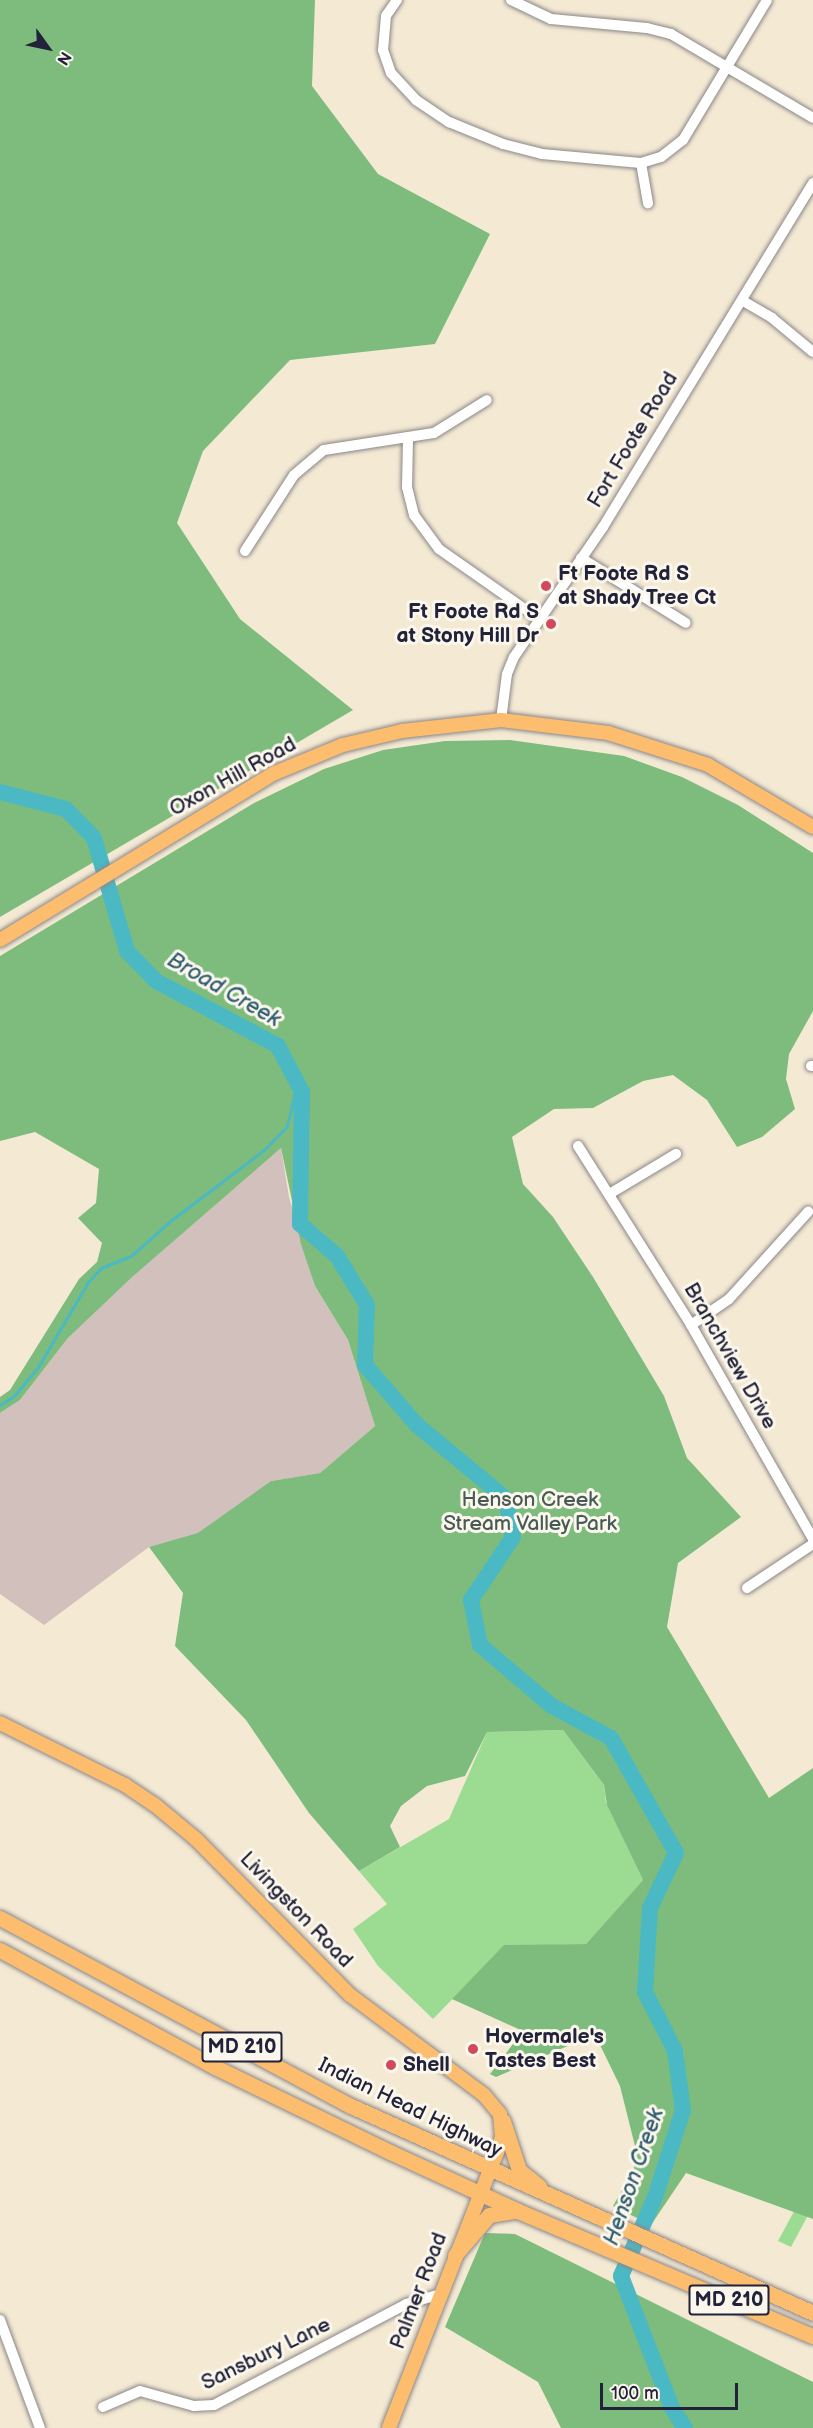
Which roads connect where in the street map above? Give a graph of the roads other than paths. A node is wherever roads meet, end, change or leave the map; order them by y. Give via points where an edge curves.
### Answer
1 (397, 0) edge
2 (511, 0) edge
3 (767, 0) edge
4 (728, 66) junction
5 (813, 118) edge
6 (641, 162) junction
7 (813, 183) edge
8 (648, 203) dead end
9 (743, 301) junction
10 (813, 352) edge
11 (487, 400) dead end
12 (408, 439) junction
13 (245, 551) dead end
14 (581, 558) junction
15 (539, 619) junction
16 (686, 623) dead end
17 (501, 720) junction
18 (813, 827) edge
19 (0, 940) edge
20 (578, 1146) dead end
21 (676, 1154) dead end
22 (610, 1193) junction
23 (808, 1212) dead end
24 (692, 1325) junction
25 (813, 1541) edge
26 (747, 1588) dead end
27 (0, 1723) edge
28 (0, 1918) edge
29 (0, 1950) edge
30 (503, 2121) junction
31 (488, 2170) junction
32 (479, 2192) junction
33 (569, 2206) junction
34 (518, 2211) junction
35 (456, 2255) junction
36 (441, 2294) junction
37 (813, 2313) edge
38 (0, 2320) edge
39 (3, 2336) edge
40 (813, 2336) edge
41 (103, 2407) dead end
42 (40, 2428) edge
43 (389, 2428) edge

1 - 6 street via 386,16 382,50 400,85 424,105 470,132 522,149
2 - 4 street via 550,19 659,30
3 - 4 street
4 - 5 street
4 - 6 street via 683,140 661,157
6 - 8 street
7 - 9 street, Fort Foote Road
9 - 10 street via 772,318
9 - 14 street, Fort Foote Road
11 - 12 street via 434,433
12 - 13 street via 324,450 294,475
12 - 15 street via 407,486 414,515 439,549
14 - 15 street, Fort Foote Road
14 - 16 street
15 - 17 street, Fort Foote Road via 507,674
17 - 18 main road, Oxon Hill Road via 570,726 656,746 717,770
17 - 19 main road, Oxon Hill Road via 385,734 320,753 242,791
20 - 22 street, Branchview Drive
21 - 22 street
22 - 24 street, Branchview Drive
23 - 24 street via 729,1299
24 - 25 street, Branchview Drive
25 - 26 street
27 - 30 main road, Livingston Road via 119,1782 155,1805 196,1839 350,1995 484,2095
28 - 31 highway, Indian Head Highway / MD 210 via 351,2106
29 - 32 highway, MD 210 via 215,2067
30 - 31 main road via 498,2152
30 - 33 highway via 519,2170
31 - 32 main road, Palmer Road
31 - 33 highway, Indian Head Highway / MD 210
32 - 34 highway, MD 210
32 - 35 main road, Palmer Road
33 - 37 highway, Indian Head Highway / MD 210
34 - 35 highway via 489,2215
34 - 40 highway, MD 210
35 - 36 main road, Palmer Road
36 - 41 street, Sansbury Lane via 406,2304 214,2405 194,2406 140,2391
36 - 43 main road, Palmer Road
38 - 39 street
39 - 42 street

